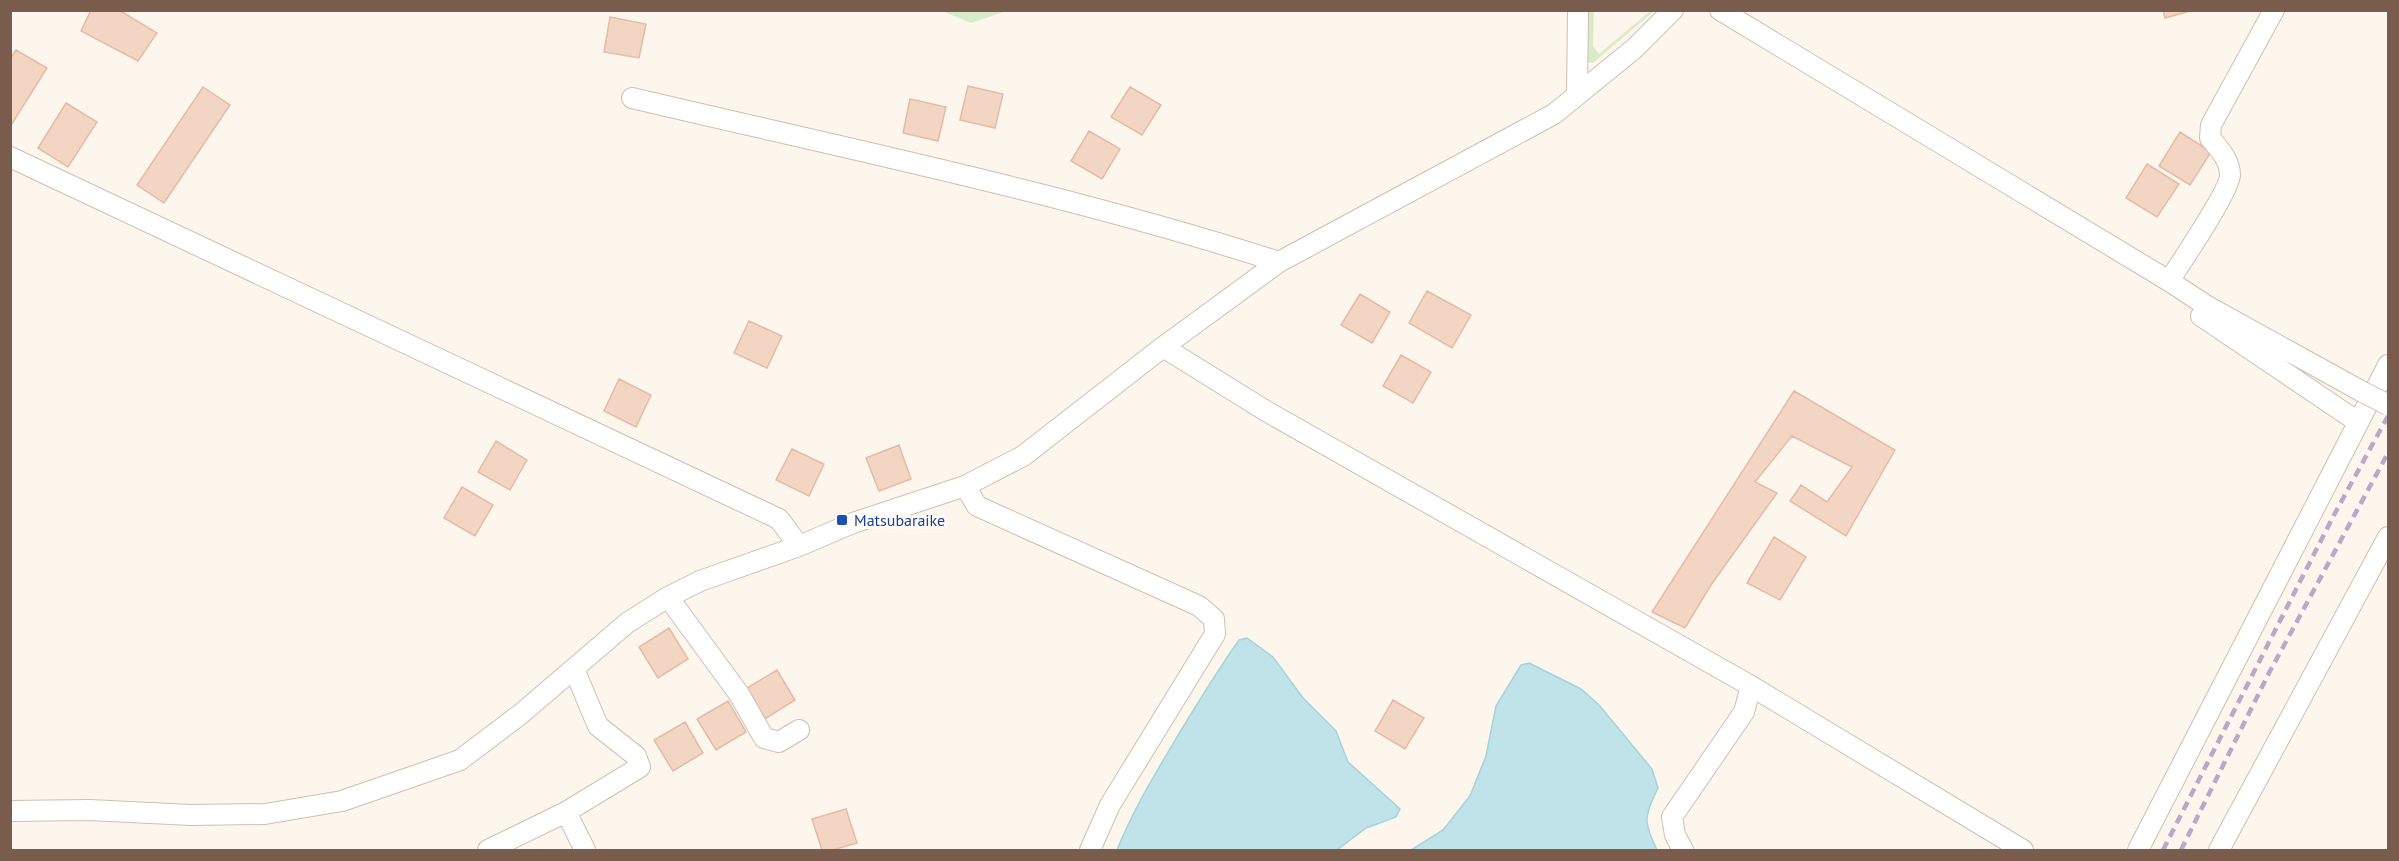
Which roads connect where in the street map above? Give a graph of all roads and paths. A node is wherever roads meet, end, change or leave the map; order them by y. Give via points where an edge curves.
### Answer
1 (1578, 10) edge
2 (1673, 10) edge
3 (1719, 10) edge
4 (2274, 10) edge
5 (1577, 94) junction
6 (632, 98) dead end
7 (10, 157) edge
8 (1279, 261) junction
9 (2169, 281) junction
10 (2206, 306) junction
11 (1163, 347) junction
12 (2388, 366) edge
13 (2388, 405) edge
14 (2358, 422) junction
15 (965, 486) junction
16 (2388, 537) edge
17 (799, 546) junction
18 (668, 597) junction
19 (574, 669) junction
20 (1751, 686) junction
21 (800, 730) dead end
22 (10, 811) edge
23 (566, 812) junction
24 (1977, 824) junction
25 (488, 850) edge
26 (585, 850) edge
27 (1089, 850) edge
28 (1683, 850) edge
29 (2008, 850) edge
30 (2023, 850) edge
31 (2138, 850) edge
32 (2219, 850) edge

1 - 5 street
2 - 5 street via 1635,48
3 - 9 street
4 - 9 street via 2211,125 2210,138 2226,158 2230,176 2219,201
5 - 8 street via 1554,114
6 - 8 street via 945,171 1186,232
7 - 17 street via 779,519
8 - 11 street
9 - 10 street
10 - 13 street, bridge
10 - 14 street via 2200,316
11 - 15 street via 1023,456
11 - 20 street via 1266,411
12 - 14 street
14 - 31 street
15 - 17 street
15 - 27 street via 977,506 1199,606 1214,619 1215,634 1110,805
16 - 32 street
17 - 18 street via 700,581
18 - 19 street via 627,623
18 - 21 street via 739,694 764,738 779,742
19 - 22 street via 460,760 342,801 266,814
19 - 23 street via 598,726 636,756 640,767
20 - 24 street
20 - 28 street via 1744,712 1672,817
23 - 25 street
23 - 26 street
24 - 29 street
24 - 30 street

